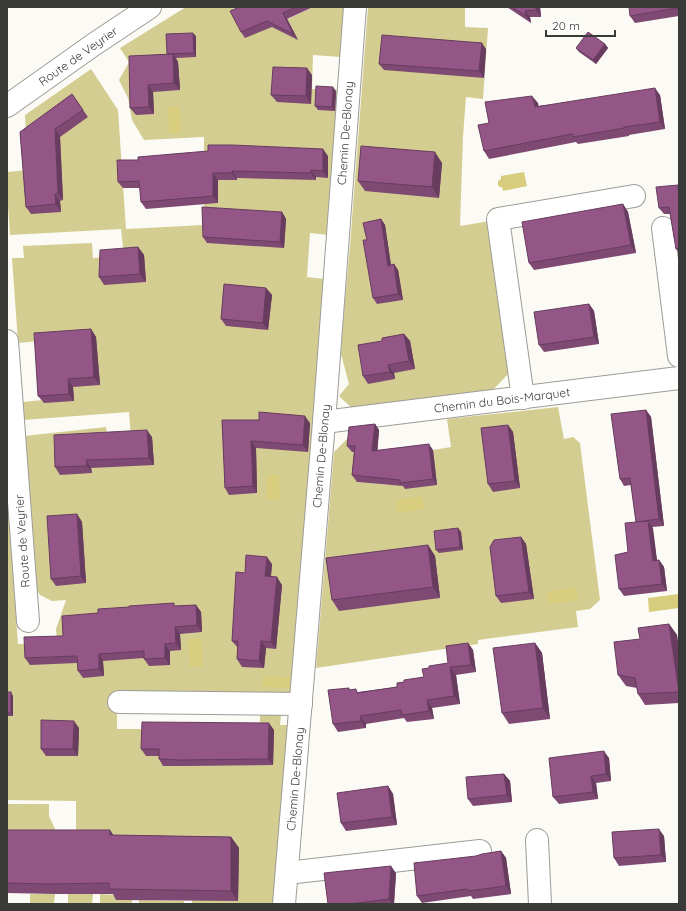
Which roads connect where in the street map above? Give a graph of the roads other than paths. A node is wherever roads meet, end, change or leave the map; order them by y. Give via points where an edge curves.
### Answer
1 (150, 7) edge
2 (355, 7) edge
3 (7, 106) edge
4 (634, 196) dead end
5 (663, 228) dead end
6 (7, 341) edge
7 (679, 356) edge
8 (679, 378) edge
9 (523, 398) junction
10 (324, 422) junction
11 (28, 620) dead end
12 (119, 702) dead end
13 (301, 704) junction
14 (537, 840) dead end
15 (480, 851) dead end
16 (287, 873) junction
17 (284, 904) edge
18 (540, 904) edge

1 - 3 street, Route de Veyrier
2 - 10 street, Chemin De-Blonay
4 - 9 street via 498,219
5 - 7 street
6 - 11 street, Route de Veyrier
8 - 9 street, Chemin du Bois-Marquet
9 - 10 street, Chemin du Bois-Marquet
10 - 13 street, Chemin De-Blonay
12 - 13 street
13 - 16 street, Chemin De-Blonay
14 - 18 street
15 - 16 street
16 - 17 street, Chemin De-Blonay

